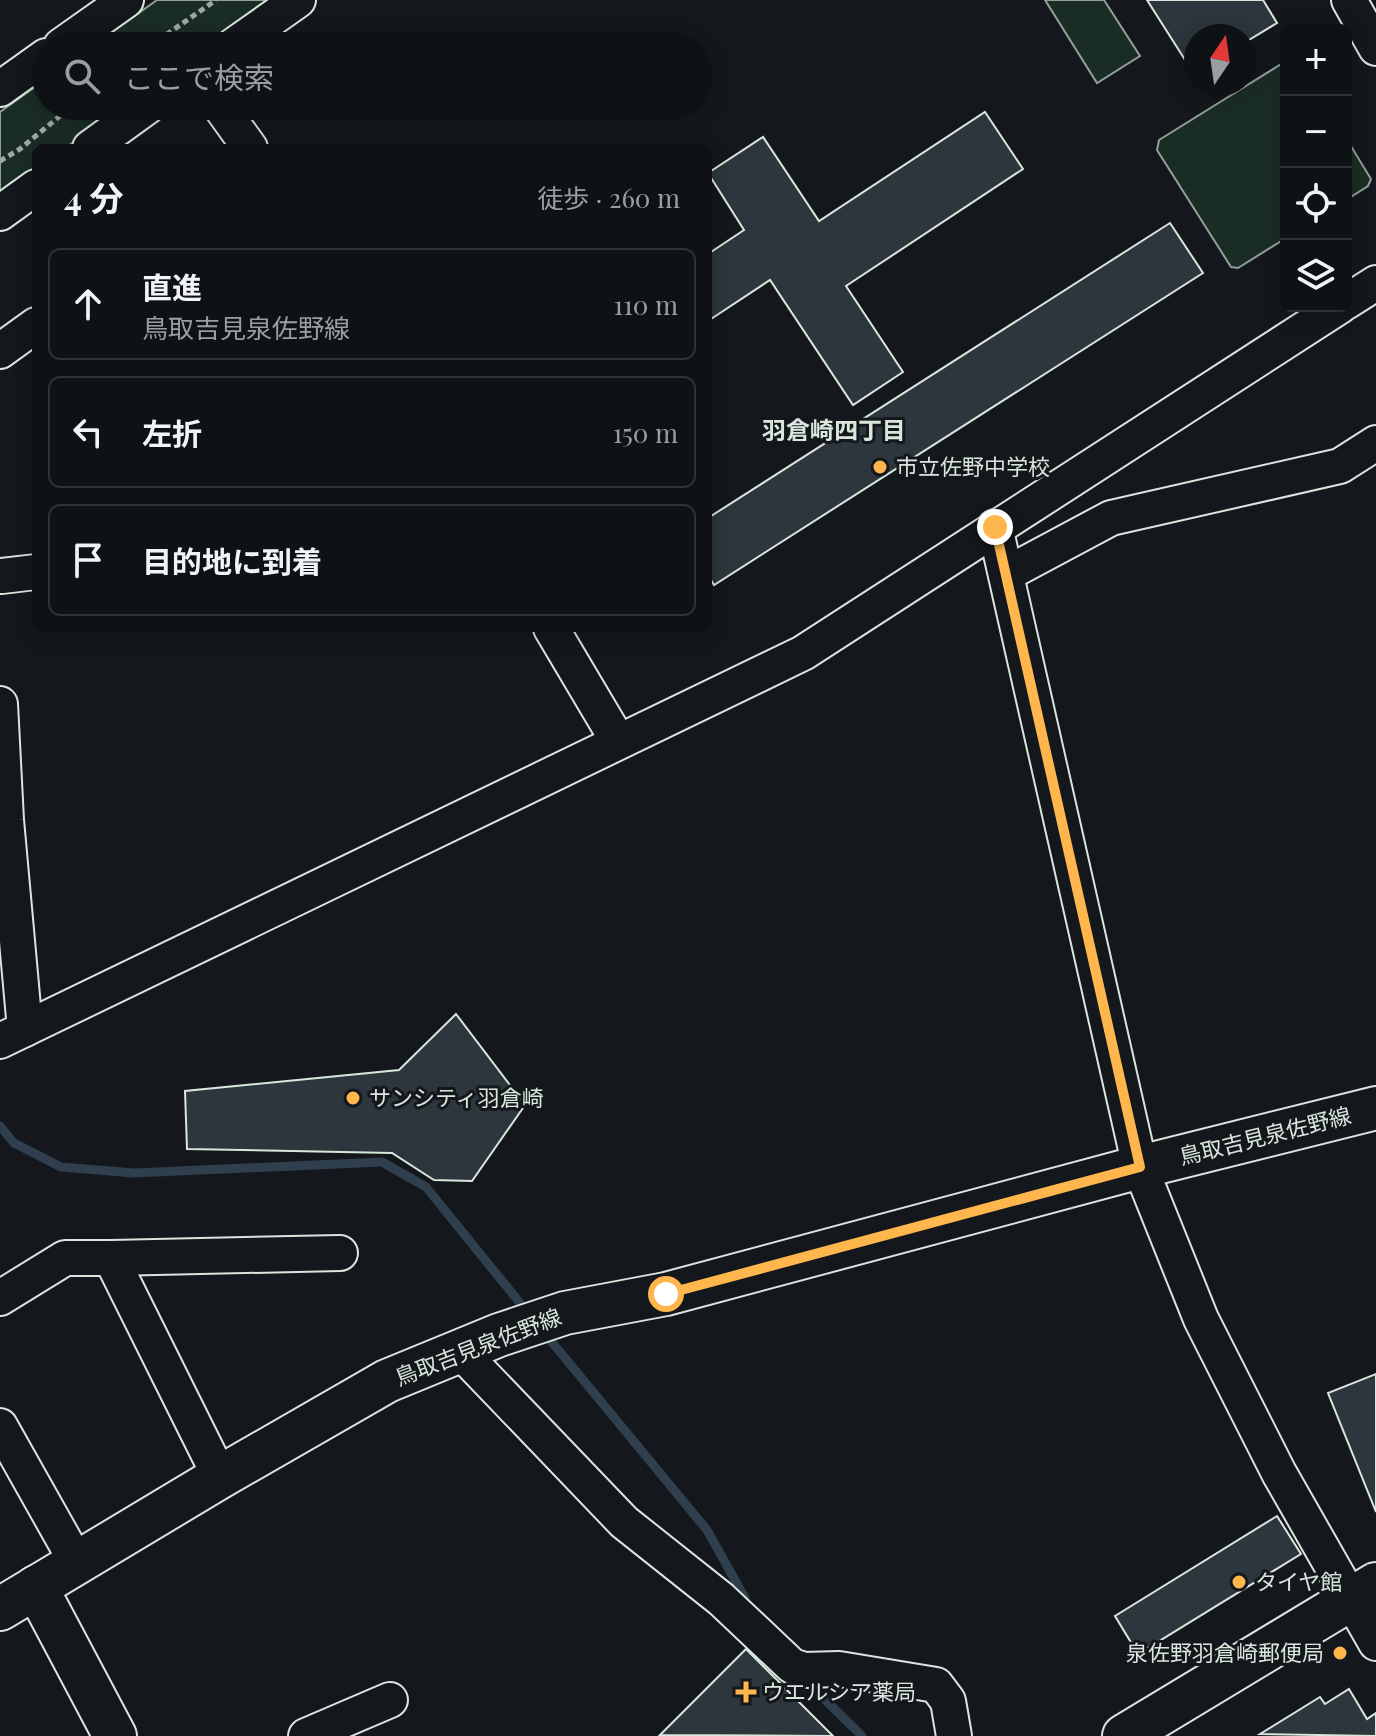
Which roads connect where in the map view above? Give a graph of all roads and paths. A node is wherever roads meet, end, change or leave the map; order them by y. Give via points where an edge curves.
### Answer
1 (126, 0) edge
2 (216, 0) edge
3 (298, 0) edge
4 (1349, 0) edge
5 (81, 32) edge
6 (170, 32) edge
7 (253, 32) edge
8 (1376, 48) edge
9 (32, 66) edge
10 (0, 89) edge
11 (55, 120) edge
12 (129, 120) edge
13 (230, 120) edge
14 (96, 144) edge
15 (247, 144) edge
16 (0, 161) edge
17 (32, 190) edge
18 (0, 213) edge
19 (1376, 283) edge
20 (1352, 298) edge
21 (1331, 312) edge
22 (32, 328) edge
23 (0, 351) edge
24 (1376, 443) edge
25 (995, 527) junction
26 (1, 572) edge
27 (32, 572) edge
28 (1006, 574) junction
29 (553, 632) edge
30 (0, 704) edge
31 (618, 741) junction
32 (12, 1035) edge
33 (1376, 1108) edge
34 (1140, 1167) junction
35 (340, 1253) dead end
36 (111, 1258) junction
37 (0, 1298) edge
38 (460, 1351) junction
39 (0, 1426) edge
40 (220, 1477) junction
41 (77, 1563) junction
42 (36, 1587) junction
43 (1363, 1592) edge
44 (0, 1609) edge
45 (1376, 1643) edge
46 (390, 1700) dead end
47 (115, 1736) edge
48 (306, 1736) edge
49 (954, 1736) edge
50 (1124, 1736) edge

1 - 5 street
2 - 6 path
3 - 7 street
4 - 8 street
9 - 10 street
11 - 16 path
12 - 14 street
13 - 15 street
17 - 18 street
19 - 20 street
21 - 25 street
22 - 23 street
24 - 28 street via 1340,466 1111,518
25 - 28 street
25 - 31 street via 803,653
26 - 27 street
28 - 34 street
29 - 31 street
30 - 32 street
31 - 32 street
33 - 34 main road, 鳥取吉見泉佐野線
34 - 38 main road, 鳥取吉見泉佐野線 via 666,1294 565,1313
34 - 43 street via 1201,1319 1279,1473
35 - 36 street via 269,1243
36 - 37 street via 65,1258
36 - 40 street
38 - 40 main road, 鳥取吉見泉佐野線 via 387,1381
38 - 49 street via 624,1522 721,1599 792,1666 936,1685 948,1701
39 - 41 street
40 - 41 main road, 鳥取吉見泉佐野線
41 - 42 main road, 鳥取吉見泉佐野線
42 - 44 main road, 鳥取吉見泉佐野線
42 - 47 main road
43 - 45 street
43 - 50 main road
46 - 48 street

